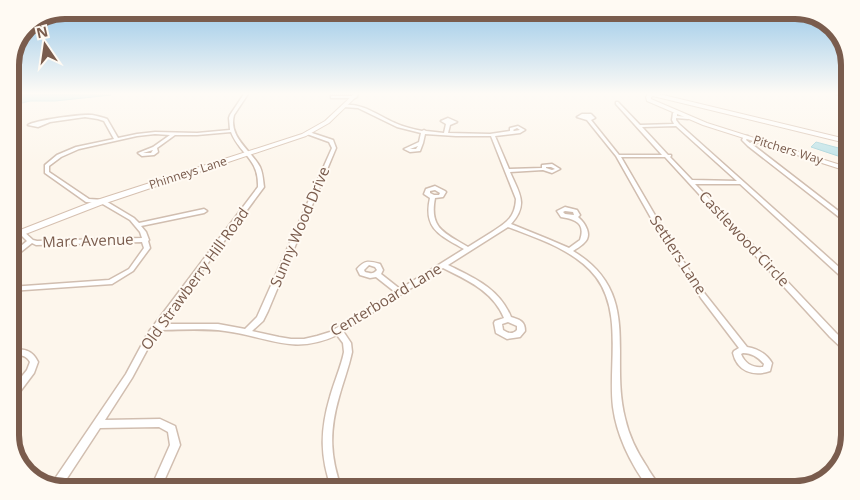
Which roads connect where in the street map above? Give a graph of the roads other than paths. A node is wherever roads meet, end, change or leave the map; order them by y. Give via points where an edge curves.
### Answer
1 (72, 117) edge
2 (94, 117) edge
3 (232, 117) edge
4 (332, 117) edge
5 (381, 117) edge
6 (631, 117) edge
7 (675, 117) edge
8 (685, 117) edge
9 (746, 117) edge
10 (588, 119) dead end
11 (48, 122) dead end
12 (448, 124) dead end
13 (677, 125) junction
14 (640, 126) junction
15 (232, 130) junction
16 (512, 131) dead end
17 (424, 132) junction
18 (175, 133) junction
19 (308, 133) junction
20 (446, 133) junction
21 (492, 134) junction
22 (746, 137) junction
23 (117, 140) junction
24 (841, 140) edge
25 (757, 141) junction
26 (421, 143) dead end
27 (750, 145) junction
28 (155, 148) dead end
29 (249, 154) junction
30 (618, 156) junction
31 (668, 156) junction
32 (841, 167) edge
33 (544, 169) dead end
34 (508, 171) junction
35 (692, 182) junction
36 (741, 183) junction
37 (433, 197) dead end
38 (102, 201) junction
39 (204, 211) dead end
40 (841, 216) edge
41 (574, 217) dead end
42 (138, 225) junction
43 (506, 225) junction
44 (21, 232) joint
45 (146, 240) junction
46 (31, 241) junction
47 (468, 250) junction
48 (19, 251) edge
49 (569, 251) junction
50 (443, 265) junction
51 (841, 273) edge
52 (377, 274) dead end
53 (19, 288) edge
54 (400, 292) junction
55 (508, 319) dead end
56 (157, 327) junction
57 (338, 330) junction
58 (246, 332) junction
59 (841, 343) edge
60 (744, 349) dead end
61 (19, 353) edge
62 (19, 386) edge
63 (97, 424) junction
64 (59, 481) edge
65 (159, 481) edge
66 (334, 481) edge
67 (650, 481) edge

1 - 11 street
2 - 23 street via 108,123
3 - 15 street
4 - 19 main road, Phinneys Lane
5 - 17 street
6 - 14 street, Castlewood Circle
7 - 13 street
8 - 22 main road, Pitchers Way
9 - 24 main road
10 - 30 street, Settlers Lane
12 - 20 street
13 - 14 street
13 - 36 street
14 - 31 street, Castlewood Circle
15 - 18 street
15 - 29 street, Old Strawberry Hill Road via 236,140
16 - 21 street
17 - 20 street
17 - 26 street
18 - 23 street via 151,133
18 - 28 street
19 - 29 main road, Phinneys Lane
19 - 58 street, Sunny Wood Drive via 331,141 334,148 264,311
20 - 21 street
21 - 34 street, Centerboard Lane
22 - 25 main road, Pitchers Way
22 - 27 street via 744,140
23 - 38 street via 66,153 52,160 46,170 51,177 88,201
25 - 27 street
25 - 32 main road, Pitchers Way
27 - 40 street
29 - 38 main road, Phinneys Lane
29 - 56 street, Old Strawberry Hill Road via 261,176 258,192
30 - 31 street
30 - 60 street, Settlers Lane via 667,242
31 - 35 street, Castlewood Circle
33 - 34 street
34 - 43 street, Centerboard Lane via 519,199 517,212
35 - 36 street
35 - 59 street, Castlewood Circle
36 - 51 street
37 - 47 street via 429,212 432,224
38 - 42 street
38 - 44 main road, Phinneys Lane
39 - 42 street
41 - 49 street via 583,225 586,234 581,244
42 - 45 street
43 - 47 street, Centerboard Lane
43 - 49 street
44 - 46 street
45 - 46 street, Marc Avenue
45 - 53 street via 147,248 138,262 116,280
46 - 48 street
47 - 50 street, Centerboard Lane
49 - 67 street via 597,274 613,301 620,417 634,454
50 - 54 street, Centerboard Lane
50 - 55 street via 487,290 502,306
52 - 54 street
54 - 57 street, Centerboard Lane
56 - 58 street, Centerboard Lane via 215,327
56 - 63 street, Old Strawberry Hill Road
57 - 58 street, Centerboard Lane via 322,338 294,343
57 - 66 street via 347,343 348,352 329,411 326,438
61 - 62 street via 31,355 34,362
63 - 64 street, Old Strawberry Hill Road
63 - 65 street via 154,423 172,429 175,445

